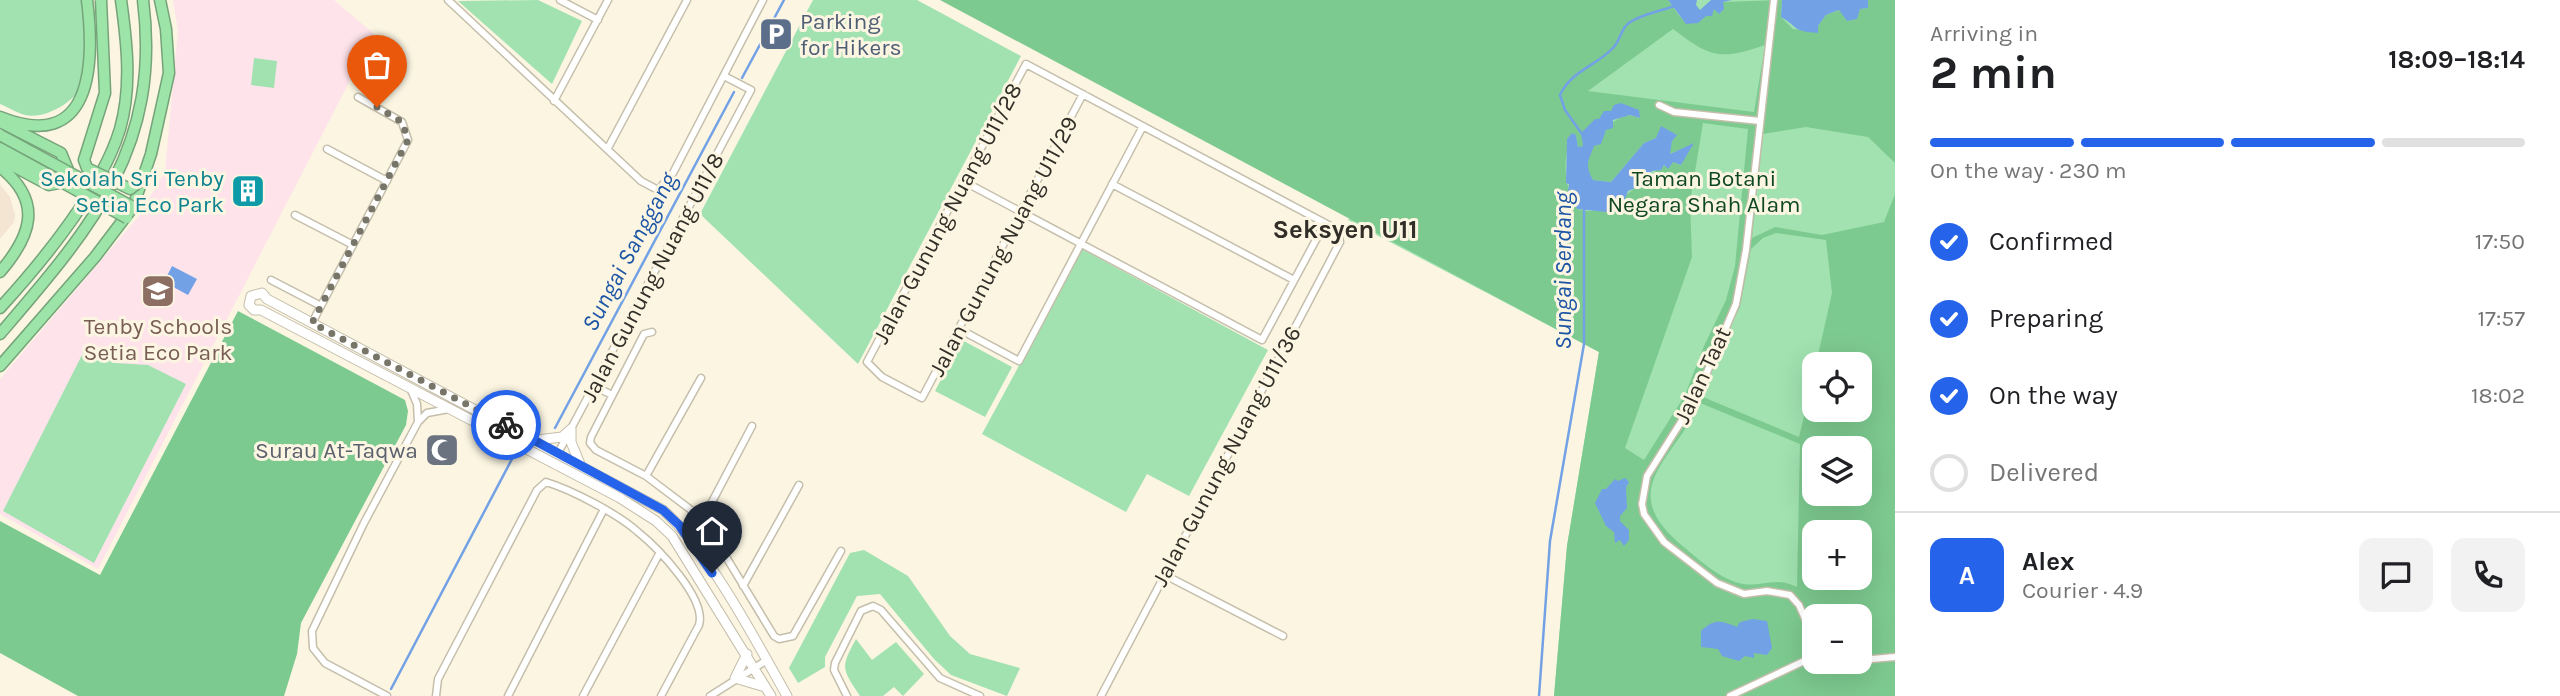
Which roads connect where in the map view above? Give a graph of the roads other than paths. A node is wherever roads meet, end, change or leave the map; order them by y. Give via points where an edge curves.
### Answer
1 (87, 0) edge
2 (101, 0) edge
3 (121, 0) edge
4 (143, 0) edge
5 (160, 0) edge
6 (448, 0) edge
7 (559, 0) edge
8 (608, 0) edge
9 (687, 0) edge
10 (763, 0) edge
11 (1774, 0) edge
12 (598, 20) junction
13 (724, 76) junction
14 (1083, 94) junction
15 (358, 97) dead end
16 (554, 101) junction
17 (1659, 105) dead end
18 (0, 117) edge
19 (1760, 121) junction
20 (0, 122) edge
21 (1143, 126) junction
22 (0, 135) edge
23 (0, 148) edge
24 (608, 148) junction
25 (327, 149) dead end
26 (0, 159) edge
27 (0, 167) edge
28 (143, 179) junction
29 (387, 181) junction
30 (963, 181) junction
31 (1112, 184) junction
32 (134, 207) junction
33 (1021, 212) junction
34 (295, 215) dead end
35 (127, 218) junction
36 (1325, 223) junction
37 (1081, 244) junction
38 (353, 245) junction
39 (0, 272) edge
40 (271, 280) dead end
41 (1294, 281) junction
42 (321, 306) junction
43 (0, 308) edge
44 (312, 323) junction
45 (959, 329) junction
46 (652, 332) dead end
47 (0, 334) edge
48 (0, 366) edge
49 (701, 378) dead end
50 (594, 386) junction
51 (410, 388) junction
52 (612, 395) junction
53 (922, 398) joint
54 (450, 409) junction
55 (418, 422) junction
56 (752, 426) dead end
57 (571, 429) junction
58 (536, 440) junction
59 (559, 452) junction
60 (553, 463) junction
61 (581, 464) junction
62 (646, 476) junction
63 (799, 485) dead end
64 (603, 511) junction
65 (703, 519) junction
66 (841, 551) dead end
67 (659, 554) junction
68 (1163, 574) junction
69 (743, 586) junction
70 (1802, 612) edge
71 (1283, 636) dead end
72 (747, 654) junction
73 (1895, 657) edge
74 (1872, 659) edge
75 (767, 660) junction
76 (1802, 662) edge
77 (755, 667) junction
78 (735, 678) junction
79 (765, 687) junction
80 (435, 695) edge
81 (387, 696) edge
82 (508, 696) edge
83 (583, 696) edge
84 (661, 696) edge
85 (710, 696) edge
86 (771, 696) edge
87 (787, 696) edge
88 (848, 696) edge
89 (980, 696) edge
90 (1101, 696) edge
91 (1730, 696) edge

1 - 18 highway via 89,71 78,107 51,124 35,127
2 - 28 highway, bridge via 105,93 84,160 87,168 130,189
3 - 43 highway via 128,46 120,130 82,203 33,272
4 - 47 highway via 148,39 144,84 125,158 95,216
5 - 28 highway via 169,73
6 - 16 street
7 - 12 street
8 - 12 street
9 - 24 street
10 - 13 street
11 - 19 street, Jalan Taat
12 - 16 street
13 - 24 street via 673,173 658,190 641,181
13 - 50 street, Jalan Gunung Nuang U11/8 via 751,90
14 - 21 street
14 - 30 street, Jalan Gunung Nuang U11/28 via 1026,64
14 - 33 street, Jalan Gunung Nuang U11/29
15 - 29 street via 402,122 408,140
16 - 24 street
17 - 19 street via 1674,112
19 - 70 street, Jalan Taat via 1736,304 1696,398 1647,476 1642,504 1664,542 1717,583 1744,594 1790,595
20 - 26 highway via 61,153 68,170 60,183 49,185
21 - 31 street
21 - 36 street
22 - 32 highway, bridge
23 - 35 highway, bridge
25 - 29 street
27 - 39 highway via 24,192 29,212 20,249
28 - 32 highway
29 - 38 street
30 - 33 street
30 - 53 street, Jalan Gunung Nuang U11/28 via 867,362 882,377
31 - 37 street
31 - 41 street
32 - 35 highway, bridge
33 - 37 street
33 - 45 street, Jalan Gunung Nuang U11/29
34 - 38 street
35 - 48 highway
36 - 41 street
36 - 68 street, Jalan Gunung Nuang U11/36 via 1338,230 1340,242
37 - 41 street via 1262,340
37 - 45 street via 1019,361
38 - 42 street
40 - 42 street
42 - 44 street
44 - 51 street via 262,293 249,299 254,310
44 - 58 street
45 - 53 street, Jalan Gunung Nuang U11/29
46 - 52 street via 644,334
49 - 62 street
50 - 52 street
50 - 57 street, Jalan Gunung Nuang U11/8
51 - 54 street
51 - 55 street
52 - 62 street via 590,443
54 - 55 street via 427,413
54 - 60 street
55 - 81 street via 312,631 313,648 325,663
56 - 65 street
57 - 58 street via 562,437
57 - 59 street, Jalan Gunung Nuang U11/8
57 - 61 street via 574,453
58 - 59 street
59 - 60 street, Jalan Gunung Nuang U11/8
59 - 61 street
60 - 72 street via 620,498 672,536
61 - 75 street via 653,504 679,525
62 - 65 street
63 - 69 street
64 - 67 street via 638,531
64 - 80 street via 546,482 537,490 438,679
64 - 82 street
65 - 69 street
66 - 69 street via 787,640 774,636
67 - 83 street
67 - 84 street via 695,598 701,618
68 - 71 street
68 - 90 street, Jalan Gunung Nuang U11/36
72 - 77 street
72 - 78 street
73 - 74 street
75 - 77 street
75 - 87 street
76 - 91 street
77 - 78 street
77 - 79 street
78 - 79 street
78 - 85 street
79 - 86 street
88 - 89 street via 835,663 861,611 873,606 940,678

